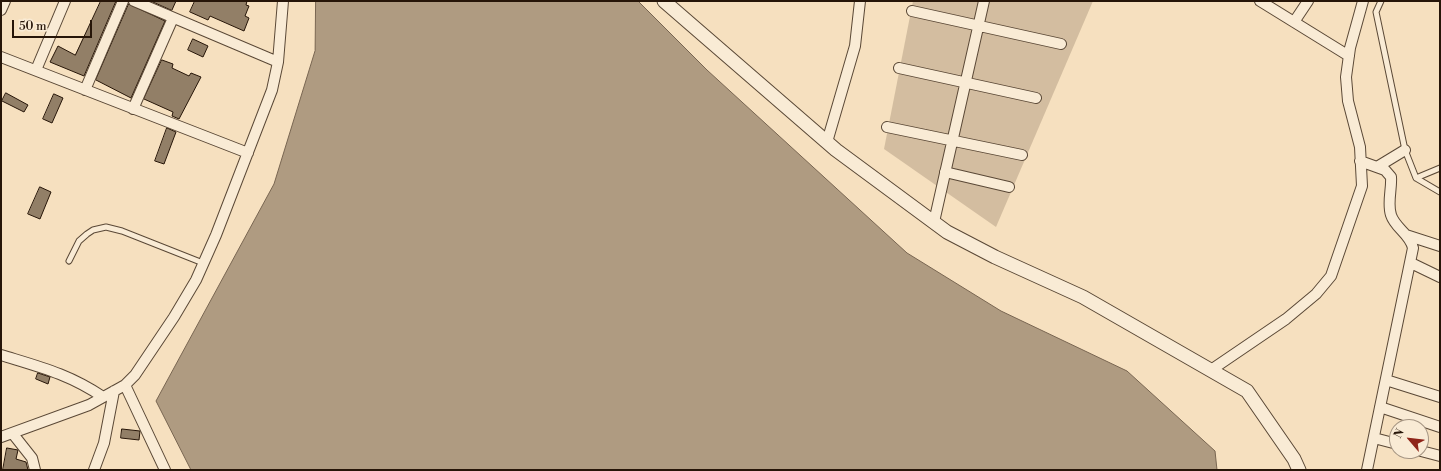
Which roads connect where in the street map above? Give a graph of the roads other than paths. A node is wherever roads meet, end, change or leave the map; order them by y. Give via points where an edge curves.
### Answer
1 (5, 1) edge
2 (65, 1) edge
3 (123, 1) edge
4 (134, 1) edge
5 (283, 1) edge
6 (664, 1) edge
7 (860, 1) edge
8 (984, 1) edge
9 (1260, 1) edge
10 (1308, 1) edge
11 (1363, 1) edge
12 (1381, 1) edge
13 (1, 10) edge
14 (912, 11) dead end
15 (173, 18) junction
16 (1294, 22) junction
17 (978, 25) junction
18 (1062, 44) dead end
19 (1348, 56) junction
20 (1, 57) edge
21 (278, 62) junction
22 (899, 68) dead end
23 (36, 70) junction
24 (965, 83) junction
25 (85, 90) junction
26 (1036, 98) dead end
27 (133, 109) junction
28 (887, 126) dead end
29 (952, 140) junction
30 (827, 142) junction
31 (1405, 150) junction
32 (248, 153) junction
33 (1022, 155) dead end
34 (1360, 161) junction
35 (1377, 167) junction
36 (1440, 168) edge
37 (945, 172) junction
38 (1416, 178) junction
39 (1009, 187) dead end
40 (1440, 192) edge
41 (934, 222) junction
42 (1406, 235) junction
43 (1440, 246) edge
44 (69, 261) dead end
45 (203, 263) junction
46 (1411, 263) junction
47 (1440, 277) edge
48 (2, 358) edge
49 (1211, 370) junction
50 (1386, 380) junction
51 (125, 385) junction
52 (114, 392) junction
53 (1440, 397) edge
54 (103, 398) junction
55 (1380, 406) junction
56 (1440, 427) edge
57 (13, 434) junction
58 (1, 438) edge
59 (1374, 438) junction
60 (1389, 442) edge
61 (1429, 453) edge
62 (1440, 456) edge
63 (36, 470) edge
64 (94, 470) edge
65 (165, 470) edge
66 (1299, 470) edge
67 (1367, 470) edge

1 - 13 street
2 - 23 street
3 - 25 street
4 - 15 street
5 - 21 street
6 - 30 street
7 - 30 street via 855,46
8 - 17 street
9 - 16 street
10 - 16 street
11 - 19 street
12 - 31 lane via 1376,12
14 - 17 street
15 - 21 street
15 - 27 street
16 - 19 street
17 - 18 street
17 - 24 street
19 - 34 street via 1348,101 1360,147
20 - 23 street
21 - 32 street via 272,90
22 - 24 street
23 - 25 street
24 - 26 street
24 - 29 street
25 - 27 street
27 - 32 street
28 - 29 street
29 - 33 street
29 - 37 street
30 - 41 street
31 - 35 street
31 - 38 lane
32 - 45 street
34 - 35 street
34 - 49 street via 1362,186 1331,276 1316,294 1286,319
35 - 42 street via 1385,170 1391,177 1390,213 1398,228
36 - 38 lane
37 - 39 street
37 - 41 street
38 - 40 lane
41 - 49 street via 947,232 995,257 1083,297
42 - 43 street
42 - 46 street via 1412,242
44 - 45 lane via 87,234 106,227
45 - 51 street via 174,317 135,375
46 - 47 street
46 - 50 street
48 - 54 street via 69,377
49 - 66 street via 1247,391
50 - 53 street
50 - 55 street
51 - 52 street
51 - 65 street
52 - 54 street
52 - 64 street via 106,436
54 - 57 street
55 - 56 street
55 - 59 street
57 - 58 street
57 - 63 street via 32,458
59 - 60 street
59 - 67 street
61 - 62 street

